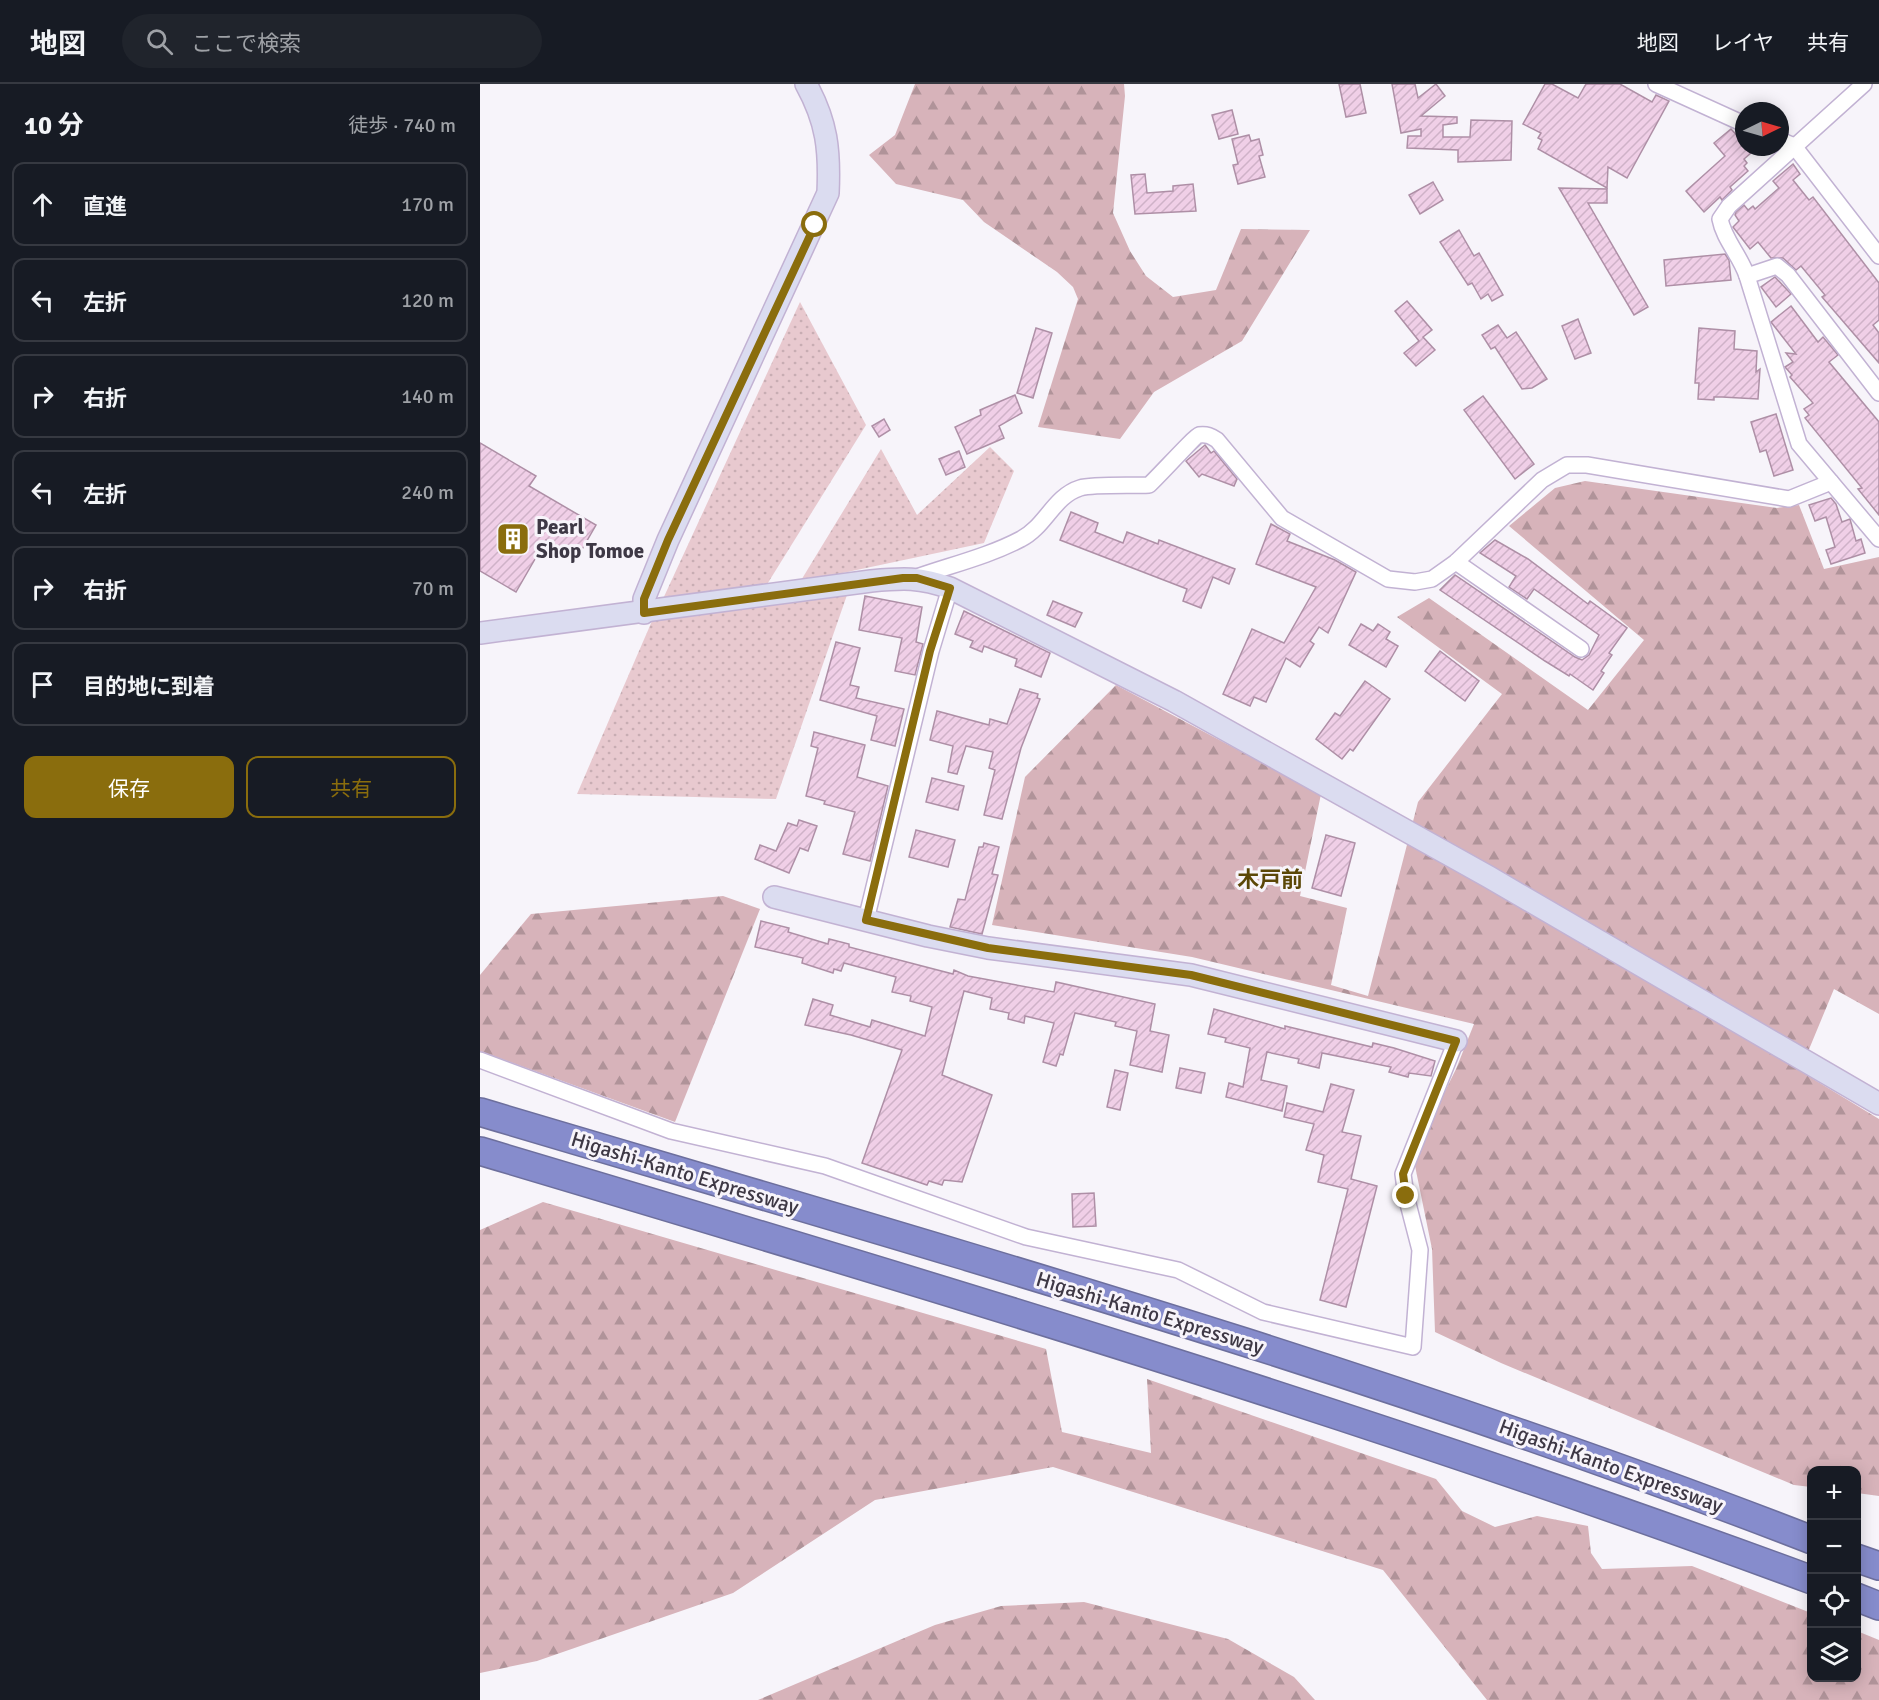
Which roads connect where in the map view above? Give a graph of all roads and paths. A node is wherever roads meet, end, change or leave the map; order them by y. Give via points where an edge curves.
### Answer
1 (807, 84) edge
2 (1656, 84) edge
3 (1864, 84) edge
4 (1735, 120) edge
5 (1789, 141) edge
6 (1789, 145) edge
7 (1775, 156) edge
8 (1879, 256) edge
9 (1748, 276) junction
10 (1879, 393) edge
11 (1831, 482) junction
12 (1879, 539) edge
13 (1456, 562) junction
14 (917, 578) junction
15 (950, 588) junction
16 (644, 613) junction
17 (480, 633) edge
18 (1581, 650) dead end
19 (774, 897) dead end
20 (866, 920) junction
21 (1456, 1041) joint
22 (480, 1060) edge
23 (1879, 1104) edge
24 (480, 1112) edge
25 (480, 1151) edge
26 (1807, 1538) edge
27 (1861, 1559) edge
28 (1879, 1566) edge
29 (1807, 1578) edge
30 (1861, 1599) edge
31 (1879, 1606) edge

1 - 16 street via 826,127 830,158 828,193 668,540 644,599
2 - 4 street
3 - 5 street
6 - 8 street
7 - 9 street via 1722,214 1722,232
9 - 10 street via 1777,266 1788,275
9 - 11 street via 1799,444
11 - 12 street
11 - 13 street via 1789,499 1587,465 1567,465 1542,480
13 - 14 street via 1432,579 1388,579 1282,518 1217,440 1199,435 1149,485 1082,488 1071,492 1040,526 1022,539
13 - 18 street
14 - 15 street
14 - 16 street
15 - 20 street via 930,651
15 - 23 street via 1194,712 1489,876
16 - 17 street
19 - 20 street
20 - 21 street via 988,948 1191,975
21 - 22 street via 1403,1174 1420,1250 1413,1347 1263,1312 1178,1270 1026,1237 825,1166 671,1131
24 - 26 highway, Higashi-Kanto Expressway via 1305,1359 1681,1489
25 - 29 highway, Higashi-Kanto Expressway via 896,1274 1249,1386 1640,1516
27 - 28 highway
30 - 31 highway

